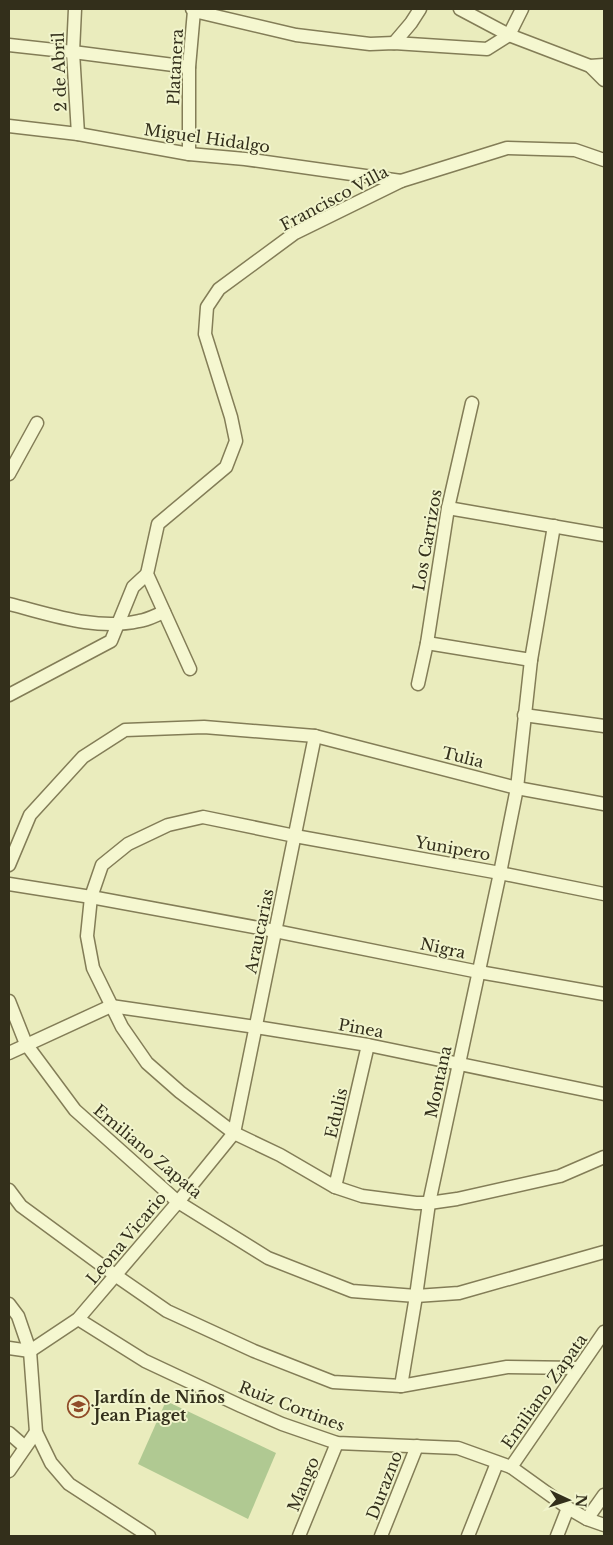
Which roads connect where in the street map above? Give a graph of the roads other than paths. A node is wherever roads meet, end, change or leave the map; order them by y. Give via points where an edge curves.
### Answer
1 (74, 9) edge
2 (420, 9) edge
3 (460, 9) edge
4 (522, 9) edge
5 (193, 10) edge
6 (509, 35) junction
7 (394, 43) junction
8 (9, 45) edge
9 (73, 52) junction
10 (604, 65) edge
11 (590, 66) junction
12 (189, 67) junction
13 (604, 80) edge
14 (9, 126) edge
15 (78, 134) junction
16 (189, 154) junction
17 (604, 160) edge
18 (401, 181) junction
19 (472, 403) dead end
20 (37, 423) dead end
21 (9, 474) edge
22 (448, 508) junction
23 (554, 526) junction
24 (604, 535) edge
25 (147, 574) junction
26 (9, 604) edge
27 (164, 612) junction
28 (118, 623) junction
29 (427, 643) junction
30 (531, 660) junction
31 (190, 669) dead end
32 (418, 684) dead end
33 (9, 695) edge
34 (524, 715) junction
35 (604, 726) edge
36 (315, 736) junction
37 (517, 788) junction
38 (604, 804) edge
39 (294, 836) junction
40 (9, 865) edge
41 (500, 873) junction
42 (9, 884) edge
43 (604, 894) edge
44 (91, 897) junction
45 (275, 930) junction
46 (479, 972) junction
47 (604, 994) edge
48 (9, 1001) edge
49 (111, 1006) junction
50 (256, 1027) junction
51 (26, 1044) junction
52 (368, 1045) junction
53 (9, 1053) edge
54 (459, 1064) junction
55 (604, 1094) edge
56 (234, 1133) junction
57 (604, 1157) edge
58 (335, 1187) junction
59 (9, 1190) edge
60 (178, 1202) junction
61 (429, 1203) junction
62 (604, 1252) edge
63 (115, 1275) junction
64 (416, 1296) junction
65 (9, 1304) edge
66 (78, 1319) junction
67 (604, 1332) edge
68 (9, 1348) edge
69 (30, 1351) junction
70 (579, 1368) junction
71 (401, 1386) junction
72 (36, 1432) junction
73 (9, 1433) edge
74 (337, 1443) junction
75 (417, 1446) junction
76 (25, 1447) junction
77 (497, 1462) junction
78 (511, 1467) junction
79 (9, 1471) edge
80 (604, 1495) edge
81 (568, 1508) junction
82 (587, 1518) junction
83 (604, 1525) edge
84 (149, 1536) edge
85 (299, 1536) edge
86 (381, 1536) edge
87 (468, 1536) edge
88 (556, 1536) edge

1 - 9 street, 2 de Abril
2 - 7 street
3 - 6 street
4 - 6 street
5 - 7 street via 296,35 370,44
5 - 12 street, Platanera
6 - 7 street via 487,49
6 - 11 street
8 - 9 street
9 - 12 street
9 - 15 street, 2 de Abril
10 - 11 street
11 - 13 street
12 - 16 street, Platanera
14 - 15 street, Miguel Hidalgo
15 - 16 street, Miguel Hidalgo
16 - 18 street, Miguel Hidalgo
17 - 18 street, Francisco Villa via 574,150 507,148
18 - 25 street, Francisco Villa via 295,233 220,289 207,307 205,334 236,441 226,467 158,524
19 - 22 street, Los Carrizos
20 - 21 street
22 - 23 street
22 - 29 street, Los Carrizos
23 - 24 street
23 - 30 street, Montana
25 - 27 street
25 - 28 street via 133,587
26 - 28 street via 82,622
27 - 28 street via 138,622
27 - 31 street
28 - 33 street via 111,641
29 - 30 street
29 - 32 street, Los Carrizos
30 - 34 street, Montana
34 - 35 street
34 - 37 street, Montana
36 - 37 street, Tulia
36 - 39 street, Araucarias
36 - 40 street via 204,726 125,730 83,757 30,815
37 - 38 street, Tulia
37 - 41 street, Montana
39 - 41 street, Yunipero
39 - 44 street via 203,818 168,825 128,844 102,865
39 - 45 street, Araucarias
41 - 43 street, Yunipero
41 - 46 street, Montana
42 - 44 street, Nigra
44 - 45 street, Nigra
44 - 49 street via 87,936 93,968
45 - 46 street, Nigra
45 - 50 street, Araucarias
46 - 47 street, Nigra
46 - 54 street, Montana
48 - 51 street, Emiliano Zapata
49 - 50 street, Pinea
49 - 51 street
49 - 56 street via 147,1063
50 - 52 street, Pinea
50 - 56 street, Araucarias
51 - 53 street
51 - 60 street, Emiliano Zapata via 76,1110
52 - 54 street, Pinea
52 - 58 street, Edulis
54 - 55 street, Pinea
54 - 61 street, Montana
56 - 58 street
56 - 60 street, Leona Vicario
57 - 61 street via 560,1176
58 - 61 street via 362,1196
59 - 63 street via 21,1206
60 - 63 street, Leona Vicario
60 - 64 street, Emiliano Zapata via 268,1258 352,1291
61 - 64 street, Montana
62 - 64 street, Emiliano Zapata via 460,1293
63 - 66 street, Leona Vicario
63 - 71 street via 167,1311 254,1351 334,1382
64 - 71 street, Montana
65 - 69 street via 18,1316
66 - 69 street, Leona Vicario
66 - 74 street, Ruiz Cortines via 145,1361 282,1424
67 - 70 street, Emiliano Zapata
68 - 69 street
69 - 72 street
70 - 71 street via 507,1367
70 - 78 street, Emiliano Zapata
72 - 76 street
72 - 84 street via 51,1463 69,1484
73 - 76 street
74 - 75 street, Ruiz Cortines
74 - 85 street, Mango
75 - 77 street, Ruiz Cortines via 458,1448
75 - 86 street, Durazno
76 - 79 street
77 - 78 street, Ruiz Cortines
77 - 87 street
78 - 81 street, Ruiz Cortines
80 - 82 street
81 - 82 street, Ruiz Cortines
81 - 88 street
82 - 83 street, Ruiz Cortines

